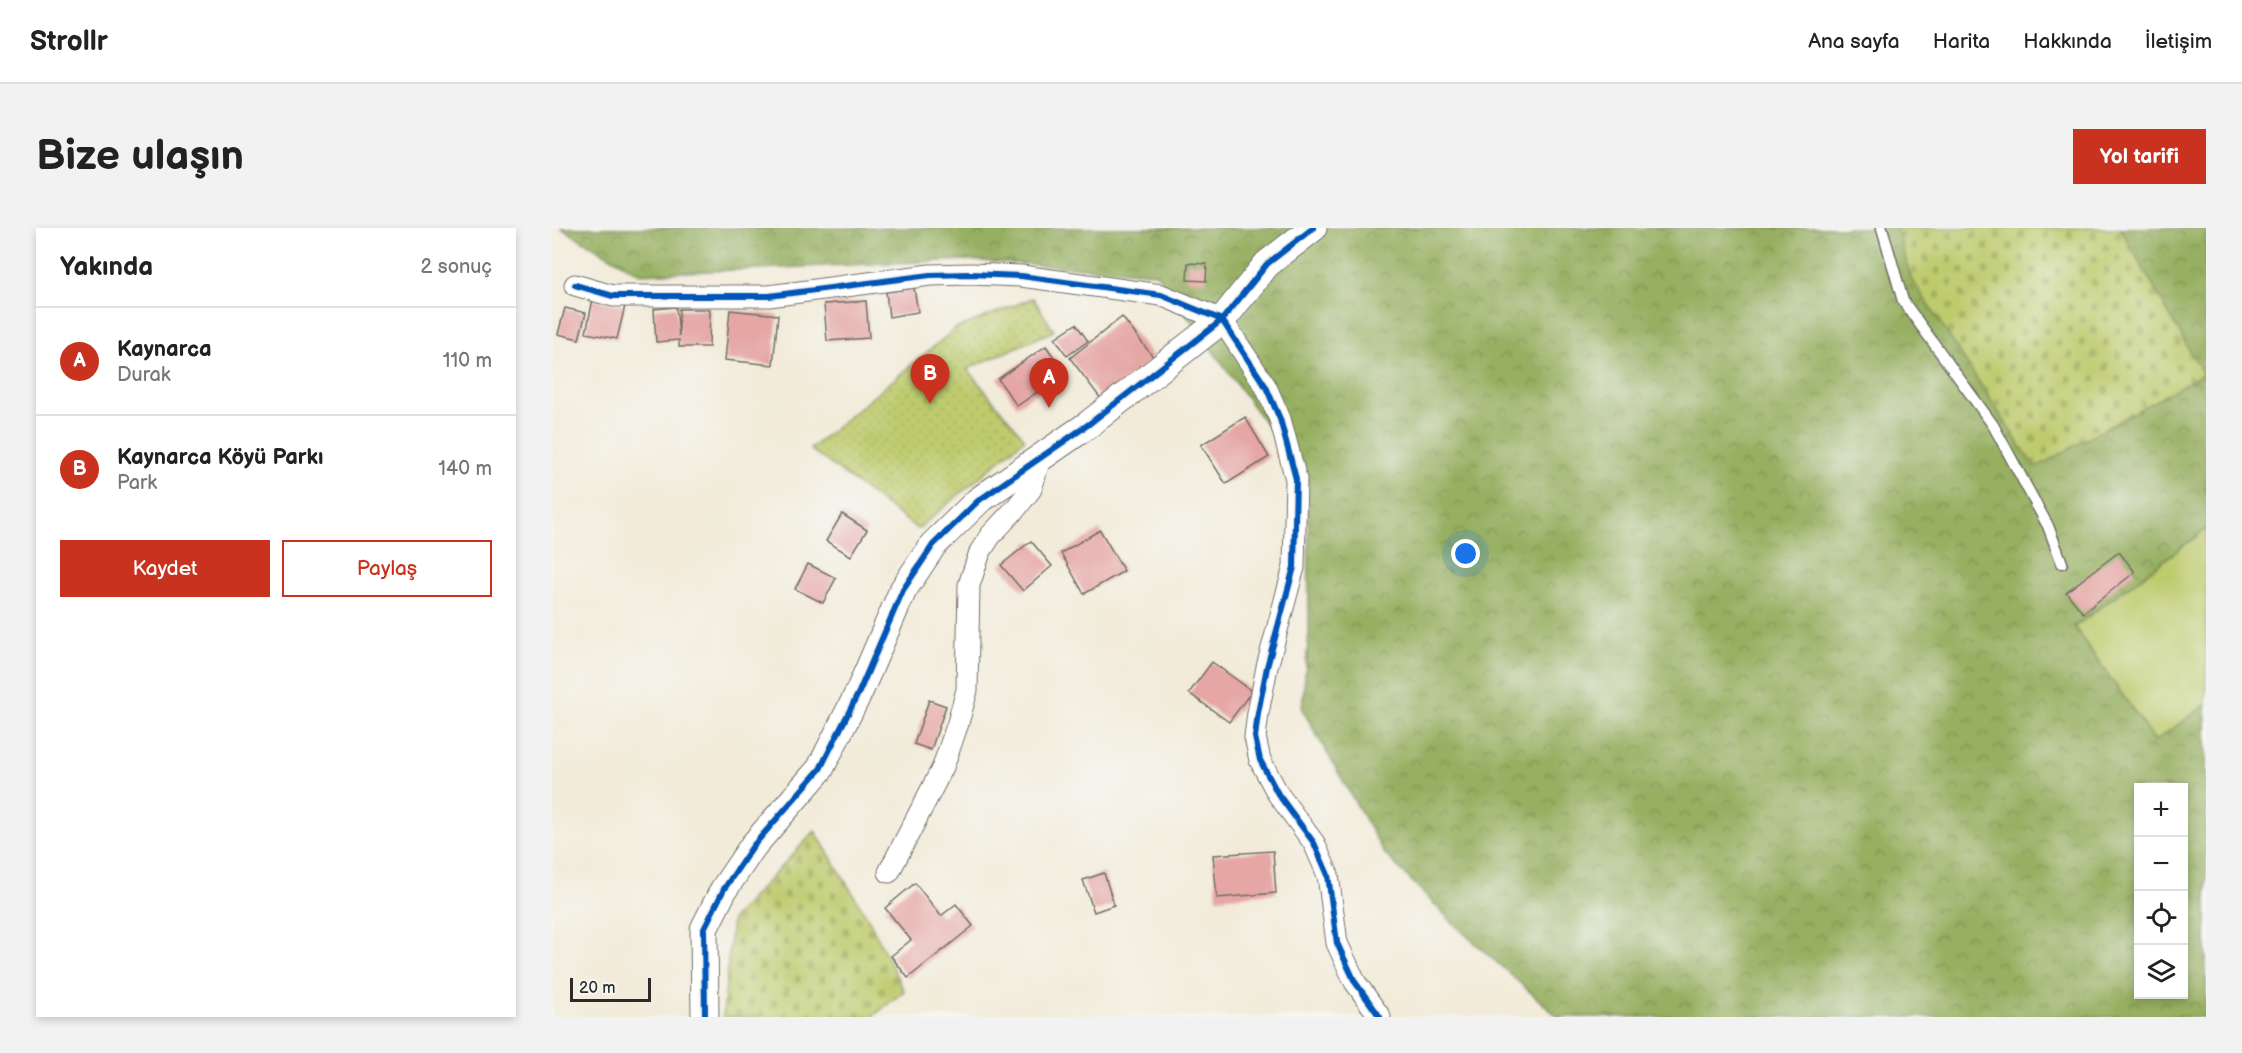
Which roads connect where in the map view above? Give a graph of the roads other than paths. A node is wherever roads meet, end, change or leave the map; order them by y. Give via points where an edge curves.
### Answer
1 (1312, 228) edge
2 (1882, 228) edge
3 (575, 285) dead end
4 (1222, 320) junction
5 (1040, 458) junction
6 (2062, 563) dead end
7 (889, 872) dead end
8 (705, 1017) edge
9 (1380, 1017) edge

1 - 4 street via 1267,264
2 - 6 lane via 1903,301 1993,425 2048,526
3 - 4 street via 613,296 769,296 930,275 1021,276 1161,295
4 - 5 street
4 - 9 street via 1266,387 1280,419 1296,479 1294,567 1258,713 1255,736 1260,760 1278,794 1314,843 1328,875 1337,943 1355,982
5 - 7 street via 1030,489 980,552 969,585 967,690 958,723 943,767
5 - 8 street via 978,501 933,545 903,590 820,769 753,846 724,889 704,929

